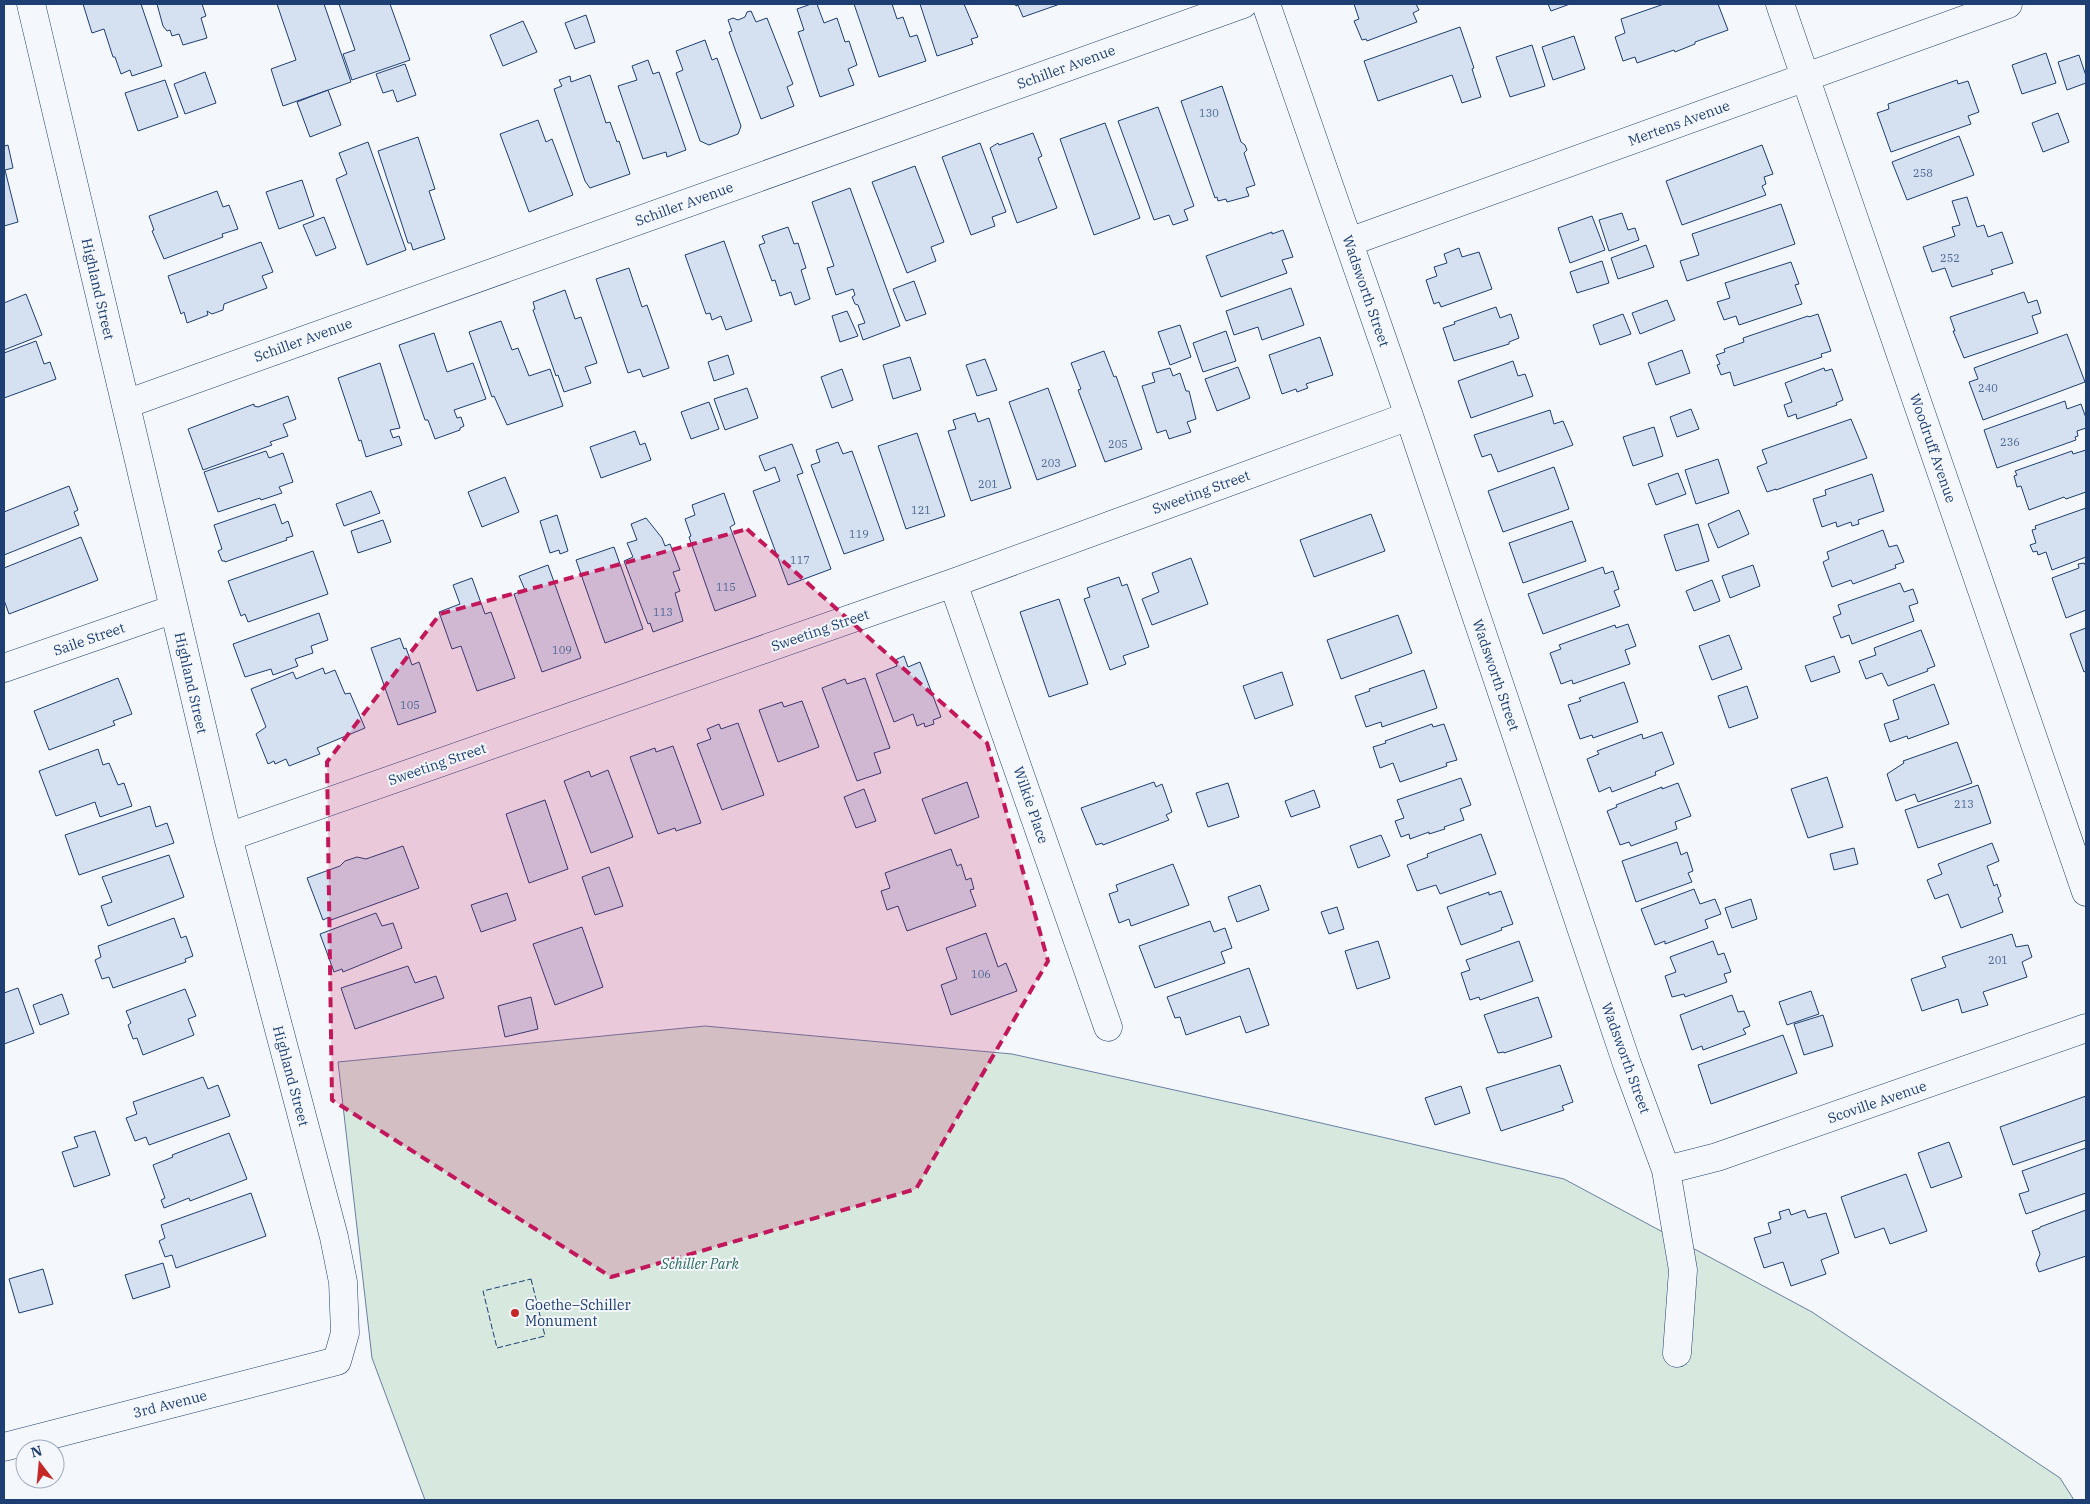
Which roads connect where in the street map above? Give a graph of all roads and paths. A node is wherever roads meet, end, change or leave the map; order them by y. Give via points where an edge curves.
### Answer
1 (31, 4) edge
2 (1243, 4) edge
3 (1266, 4) edge
4 (1780, 4) edge
5 (2008, 4) edge
6 (1805, 77) junction
7 (1349, 242) junction
8 (126, 404) junction
9 (1409, 416) junction
10 (953, 583) junction
11 (174, 610) junction
12 (4, 668) edge
13 (228, 837) junction
14 (2086, 892) edge
15 (1108, 1027) dead end
16 (2086, 1028) edge
17 (1666, 1170) junction
18 (1677, 1353) dead end
19 (337, 1361) joint
20 (4, 1447) edge

1 - 8 street, Highland Street
2 - 8 street, Schiller Avenue
3 - 7 street, Wadsworth Street
4 - 6 street, Woodruff Avenue
5 - 6 street, Mertens Avenue
6 - 7 street, Mertens Avenue
6 - 14 street, Woodruff Avenue
7 - 9 street, Wadsworth Street
8 - 11 street, Highland Street
9 - 10 street, Sweeting Street
9 - 17 street, Wadsworth Street via 1626,1064
10 - 13 street, Sweeting Street
10 - 15 street, Wilkie Place
11 - 12 street, Saile Street
11 - 13 street, Highland Street
13 - 19 street, Highland Street via 334,1238 343,1282 345,1333
16 - 17 street, Scoville Avenue via 1718,1157
17 - 18 street, Wadsworth Street via 1683,1270
19 - 20 street, 3rd Avenue

